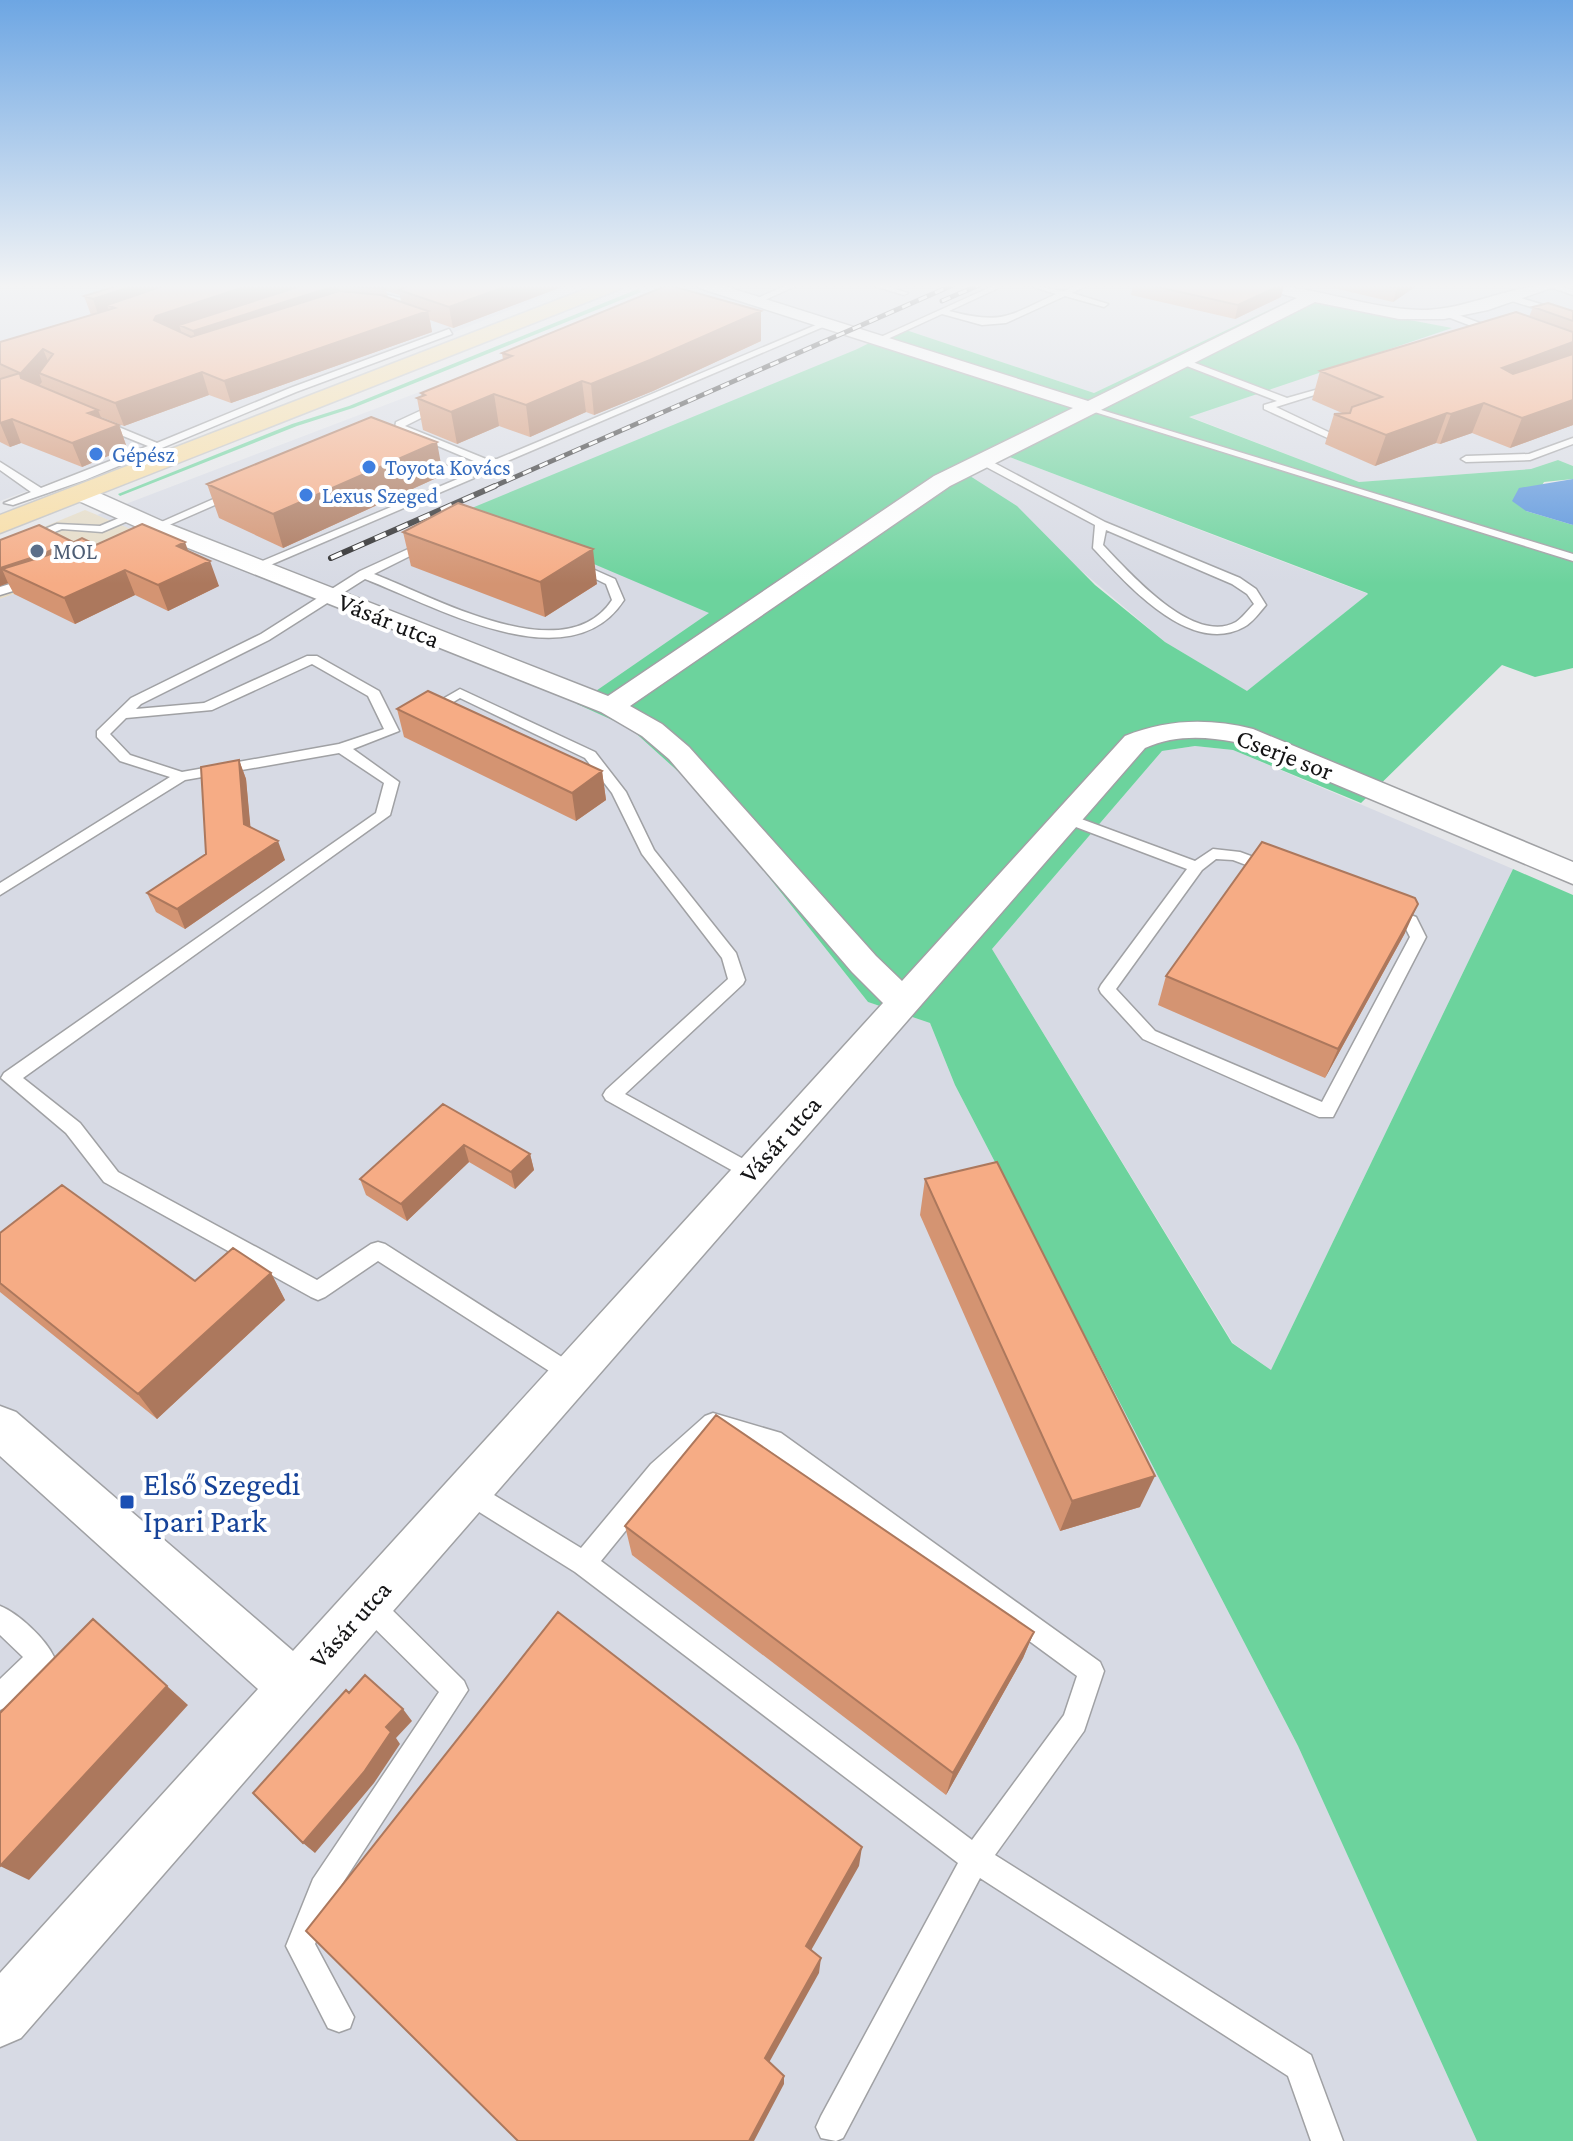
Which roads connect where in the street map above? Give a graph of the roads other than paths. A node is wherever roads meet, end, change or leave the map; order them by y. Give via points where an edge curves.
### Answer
1 (309, 385) edge
2 (342, 385) edge
3 (683, 385) edge
4 (1019, 385) edge
5 (1133, 385) edge
6 (1245, 385) edge
7 (1338, 385) edge
8 (452, 400) edge
9 (1287, 401) junction
10 (1088, 407) junction
11 (90, 419) edge
12 (1336, 438) dead end
13 (1573, 441) edge
14 (156, 446) junction
15 (408, 454) edge
16 (1466, 459) dead end
17 (981, 460) junction
18 (0, 465) edge
19 (253, 485) edge
20 (80, 493) junction
21 (15, 506) edge
22 (131, 516) junction
23 (1101, 524) junction
24 (156, 527) junction
25 (443, 536) edge
26 (0, 551) edge
27 (1573, 558) edge
28 (563, 560) edge
29 (257, 567) junction
30 (364, 574) junction
31 (49, 575) edge
32 (0, 591) edge
33 (328, 595) junction
34 (611, 706) junction
35 (123, 714) junction
36 (392, 731) junction
37 (342, 748) junction
38 (181, 776) junction
39 (1065, 818) junction
40 (1197, 867) junction
41 (1573, 874) edge
42 (0, 890) edge
43 (902, 1001) junction
44 (5, 1074) edge
45 (751, 1172) junction
46 (571, 1375) junction
47 (0, 1427) edge
48 (468, 1492) junction
49 (584, 1563) junction
50 (368, 1604) junction
51 (0, 1618) edge
52 (295, 1687) junction
53 (0, 1697) edge
54 (975, 1859) junction
55 (0, 2017) edge
56 (339, 2017) dead end
57 (832, 2127) dead end
58 (1327, 2141) edge

1 - 14 lane
2 - 20 main road
3 - 8 lane via 511,459 485,462 400,428 409,418
4 - 10 street
5 - 10 street
6 - 9 lane
7 - 9 lane
9 - 12 lane via 1267,407
10 - 17 street
10 - 27 lane
11 - 14 lane
13 - 16 lane via 1530,457
14 - 21 lane
15 - 29 lane via 469,478
17 - 23 lane
17 - 34 street via 942,481
18 - 21 lane
19 - 24 lane
20 - 21 main road
20 - 22 street, Vásár utca
22 - 24 street, Vásár utca
22 - 26 lane via 102,535 61,526
23 - 23 lane via 1097,546 1164,610 1193,627 1232,627 1252,617 1260,605 1236,581
24 - 29 street, Vásár utca
25 - 30 lane
28 - 30 lane via 611,582 618,600 610,613 591,625 549,634 520,633
29 - 33 street, Vásár utca
30 - 33 lane
31 - 32 lane
33 - 34 street, Vásár utca
33 - 35 lane via 265,637 136,701
34 - 43 street, Vásár utca via 679,753
35 - 36 lane via 207,707 312,659 374,694
35 - 38 lane via 102,734 125,758
36 - 37 lane
36 - 45 lane via 460,693 590,755 619,792 647,851 730,957 737,980 612,1095
37 - 38 lane
37 - 44 lane via 392,782 383,815
38 - 42 lane
39 - 40 lane
39 - 41 street, Cserje sor via 1135,742 1160,732 1208,729 1260,741
39 - 43 street, Cserje sor
40 - 40 lane via 1213,854 1235,855 1401,917 1416,930 1418,937 1326,1112 1149,1035 1107,989
43 - 45 street, Vásár utca
44 - 46 lane via 73,1128 111,1177 318,1291 378,1250
45 - 46 street, Vásár utca
46 - 48 street, Vásár utca
47 - 52 street
48 - 49 lane
48 - 50 street, Vásár utca
49 - 54 lane
49 - 54 lane via 659,1472 713,1423 773,1440 1091,1671 1075,1722
50 - 52 street, Vásár utca
50 - 56 lane via 455,1690 323,1889 300,1946
51 - 53 lane via 41,1657
52 - 55 street, Vásár utca
54 - 57 lane
54 - 58 lane via 1300,2066

